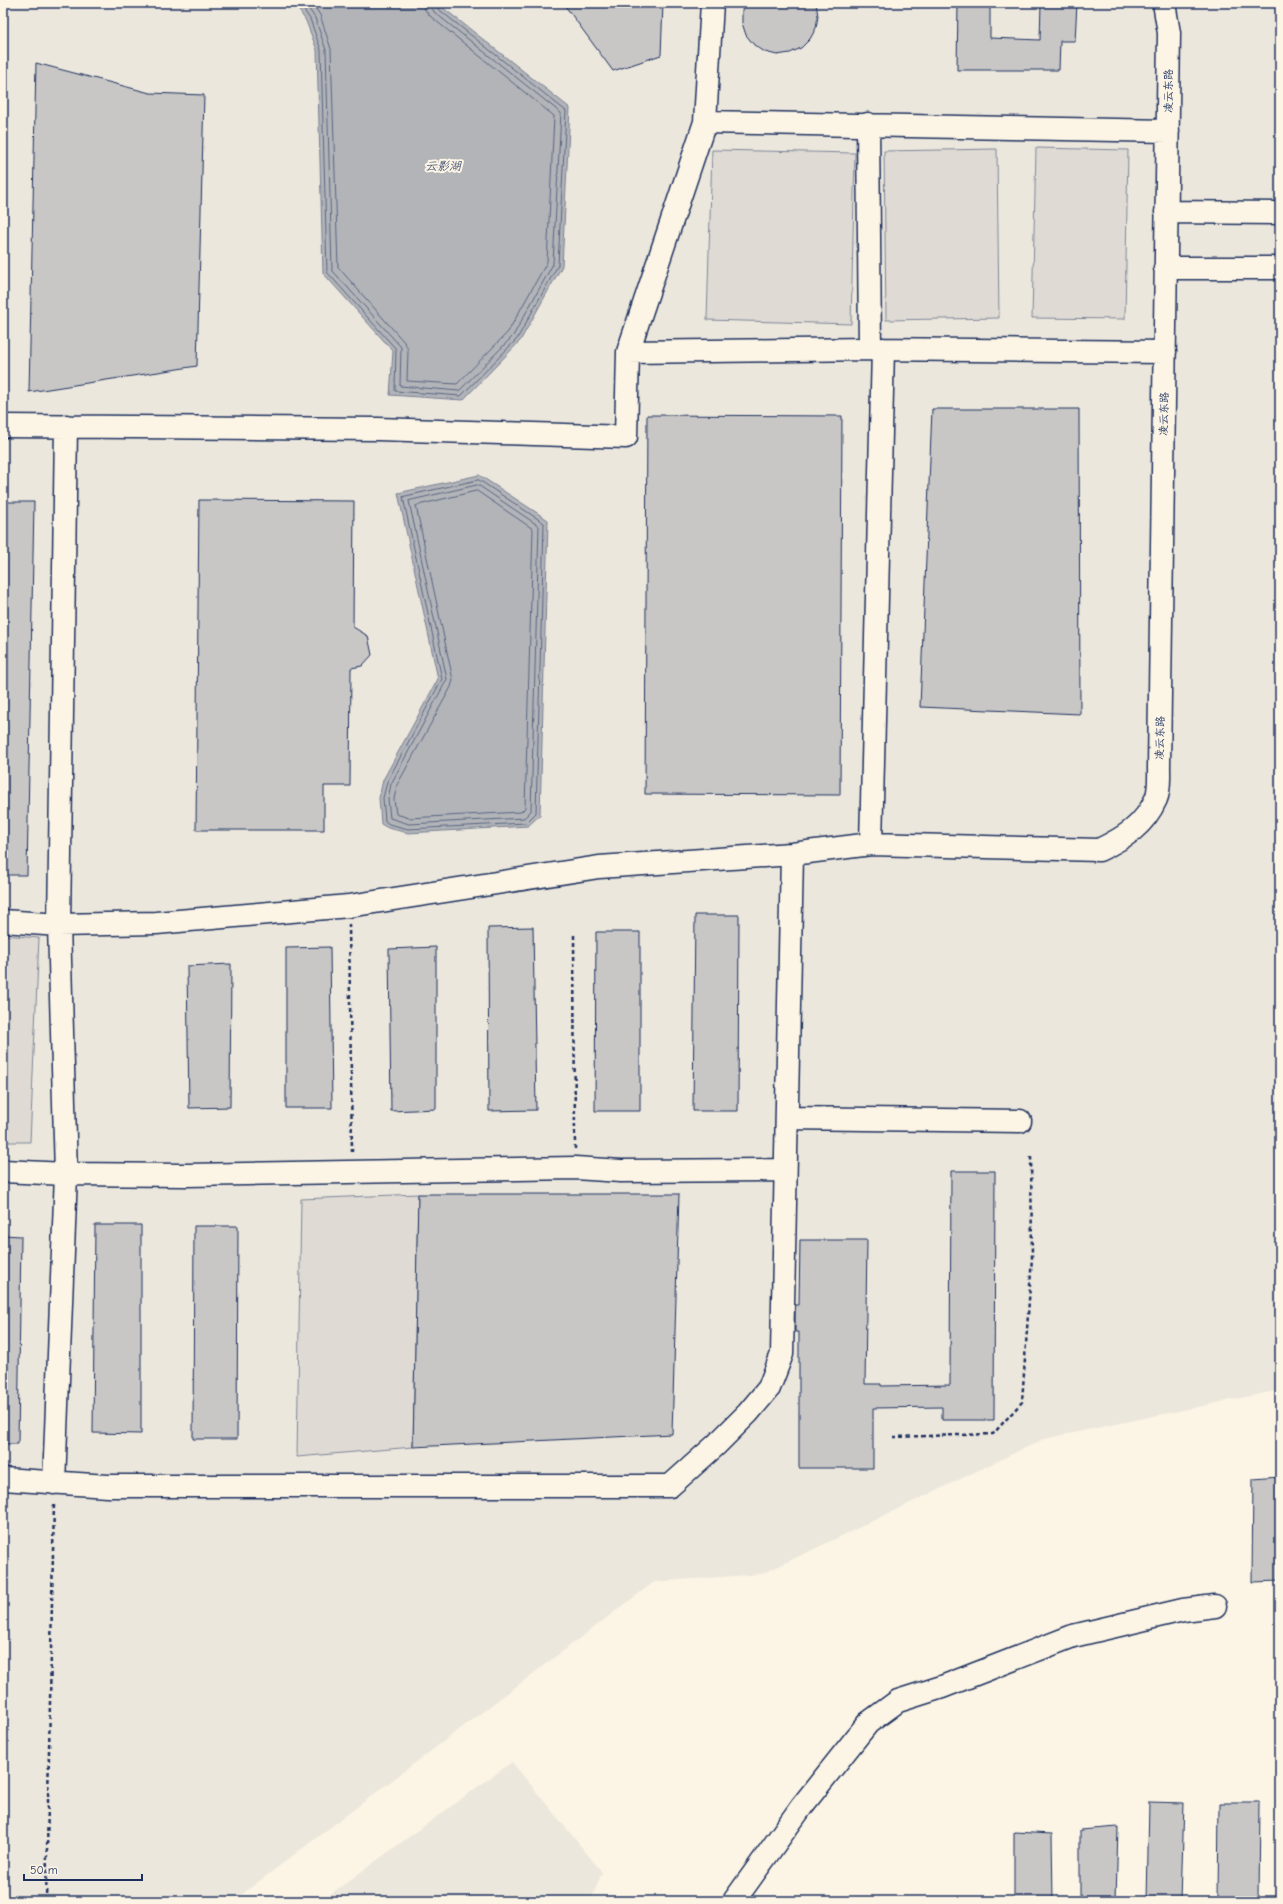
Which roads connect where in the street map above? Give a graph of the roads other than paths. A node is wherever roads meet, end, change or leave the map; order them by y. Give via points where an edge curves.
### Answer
1 (712, 3) edge
2 (1164, 3) edge
3 (705, 122) junction
4 (868, 124) junction
5 (1168, 131) junction
6 (1166, 212) junction
7 (1280, 213) edge
8 (1165, 268) junction
9 (1280, 268) edge
10 (876, 349) junction
11 (628, 352) junction
12 (1164, 352) junction
13 (3, 426) edge
14 (66, 426) junction
15 (871, 844) junction
16 (792, 854) junction
17 (3, 921) edge
18 (59, 925) junction
19 (787, 1118) junction
20 (1020, 1121) dead end
21 (785, 1170) junction
22 (3, 1171) edge
23 (66, 1174) junction
24 (3, 1479) edge
25 (54, 1483) junction
26 (1215, 1606) dead end
27 (734, 1901) edge

1 - 3 street
2 - 5 street, 凌云东路 via 1169,33
3 - 4 street
3 - 11 street
4 - 5 street
4 - 10 street
5 - 6 street, 凌云东路
6 - 7 street
6 - 8 street, 凌云东路
8 - 9 street
8 - 12 street, 凌云东路
10 - 11 street
10 - 12 street
10 - 15 street
11 - 14 street via 626,437 378,429
12 - 15 street, 凌云东路 via 1157,798 1142,822 1123,838 1099,850
13 - 14 street
14 - 18 street
15 - 16 street, 凌云东路
16 - 18 street, 凌云东路 via 599,867 349,906 156,923
16 - 19 street
17 - 18 street, 凌云东路
18 - 23 street
19 - 20 street
19 - 21 street
21 - 23 street via 621,1171 575,1168 186,1175
21 - 25 street via 782,1354 769,1388 716,1445 670,1486 108,1486
22 - 23 street
23 - 25 street
24 - 25 street
26 - 27 street via 1183,1610 1073,1636 942,1687 898,1701 868,1723 802,1806

